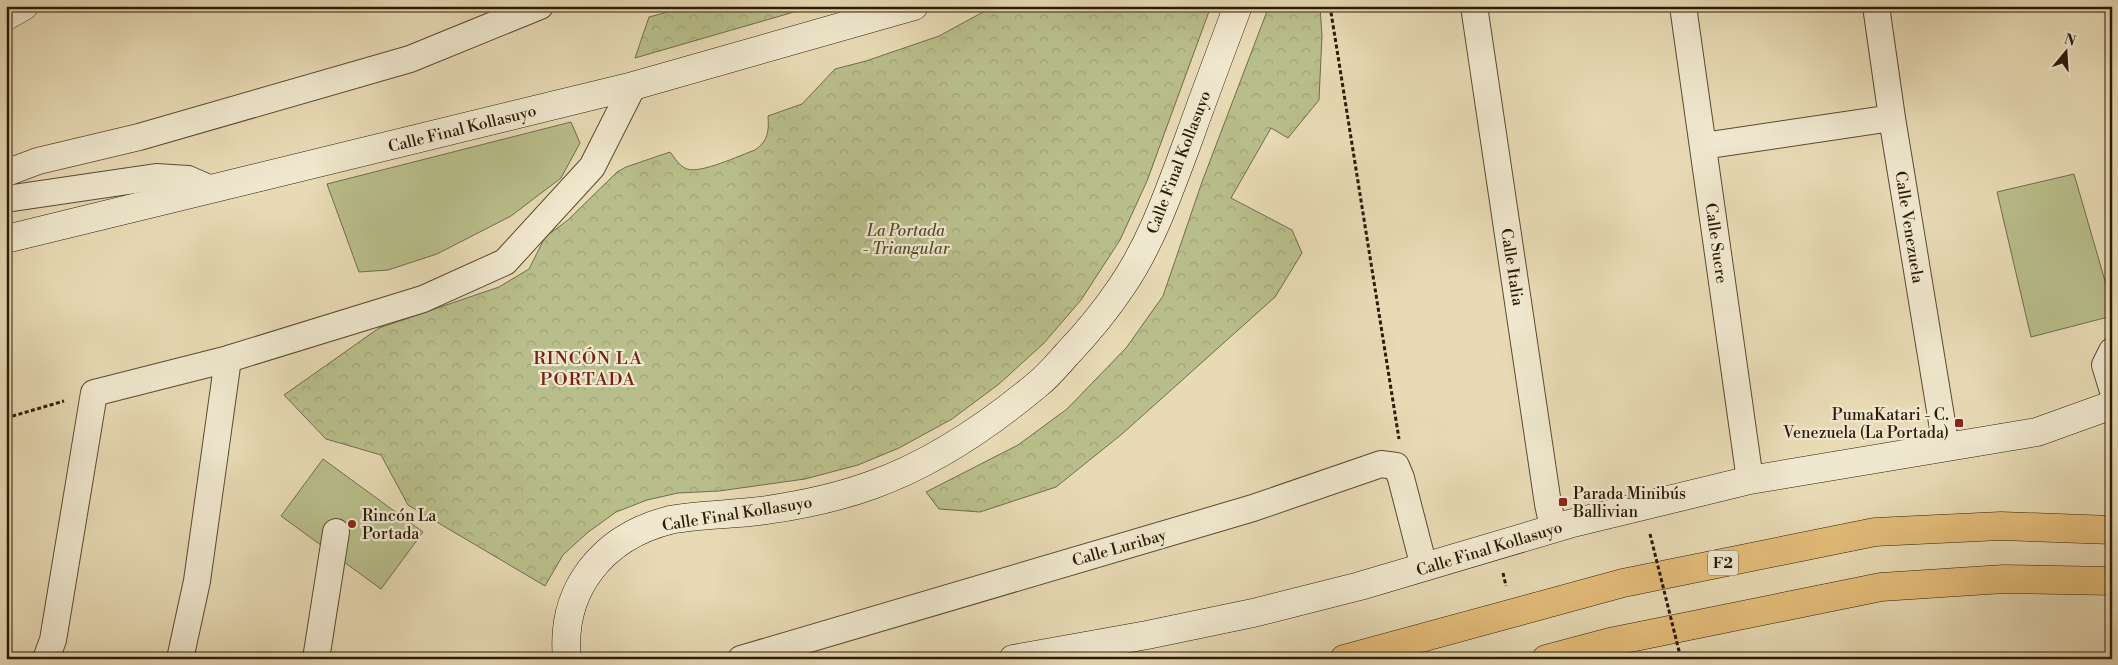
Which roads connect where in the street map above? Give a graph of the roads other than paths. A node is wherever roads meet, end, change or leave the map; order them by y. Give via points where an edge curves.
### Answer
1 (24, 6) edge
2 (540, 6) edge
3 (914, 6) edge
4 (1238, 6) edge
5 (1474, 6) edge
6 (1683, 6) edge
7 (1876, 6) edge
8 (6, 16) edge
9 (633, 86) junction
10 (1892, 118) junction
11 (1703, 146) junction
12 (6, 173) edge
13 (211, 189) junction
14 (6, 199) edge
15 (6, 239) edge
16 (2112, 351) edge
17 (228, 359) junction
18 (2112, 388) edge
19 (2112, 405) edge
20 (1946, 447) junction
21 (1750, 480) junction
22 (1553, 528) junction
23 (2112, 530) edge
24 (336, 532) dead end
25 (1424, 567) junction
26 (2112, 581) edge
27 (46, 659) edge
28 (180, 659) edge
29 (316, 659) edge
30 (567, 659) edge
31 (740, 659) edge
32 (1013, 659) edge
33 (1344, 659) edge
34 (1546, 659) edge

1 - 8 main road
2 - 12 street via 410,59 138,137 38,161
3 - 9 main road, Calle Final Kollasuyo
4 - 30 main road, Calle Final Kollasuyo via 1165,203 1146,245 1112,300 1041,382 981,429 925,462 873,485 766,511 670,520 632,534 597,560 576,591 566,622
5 - 22 street, Calle Italia
6 - 11 street, Calle Sucre
7 - 10 street, Calle Venezuela
9 - 13 main road, Calle Final Kollasuyo
9 - 17 street via 592,167 505,262 423,299
10 - 11 street
10 - 20 street, Calle Venezuela
11 - 21 street, Calle Sucre
13 - 14 street via 188,179 156,177
13 - 15 main road, Calle Final Kollasuyo
16 - 18 street via 2105,364
17 - 27 street via 94,393 53,640
17 - 28 street via 197,581
19 - 20 main road, Calle Final Kollasuyo via 2037,432
20 - 21 main road, Calle Final Kollasuyo
21 - 22 main road, Calle Final Kollasuyo
22 - 25 main road, Calle Final Kollasuyo
23 - 33 highway, F2 via 2001,526 1875,532 1623,583
24 - 29 street
25 - 31 street, Calle Luribay via 1396,466 1381,464 1244,511
25 - 32 main road, Calle Final Kollasuyo via 1254,613
26 - 34 highway via 2004,578 1881,588 1610,642

